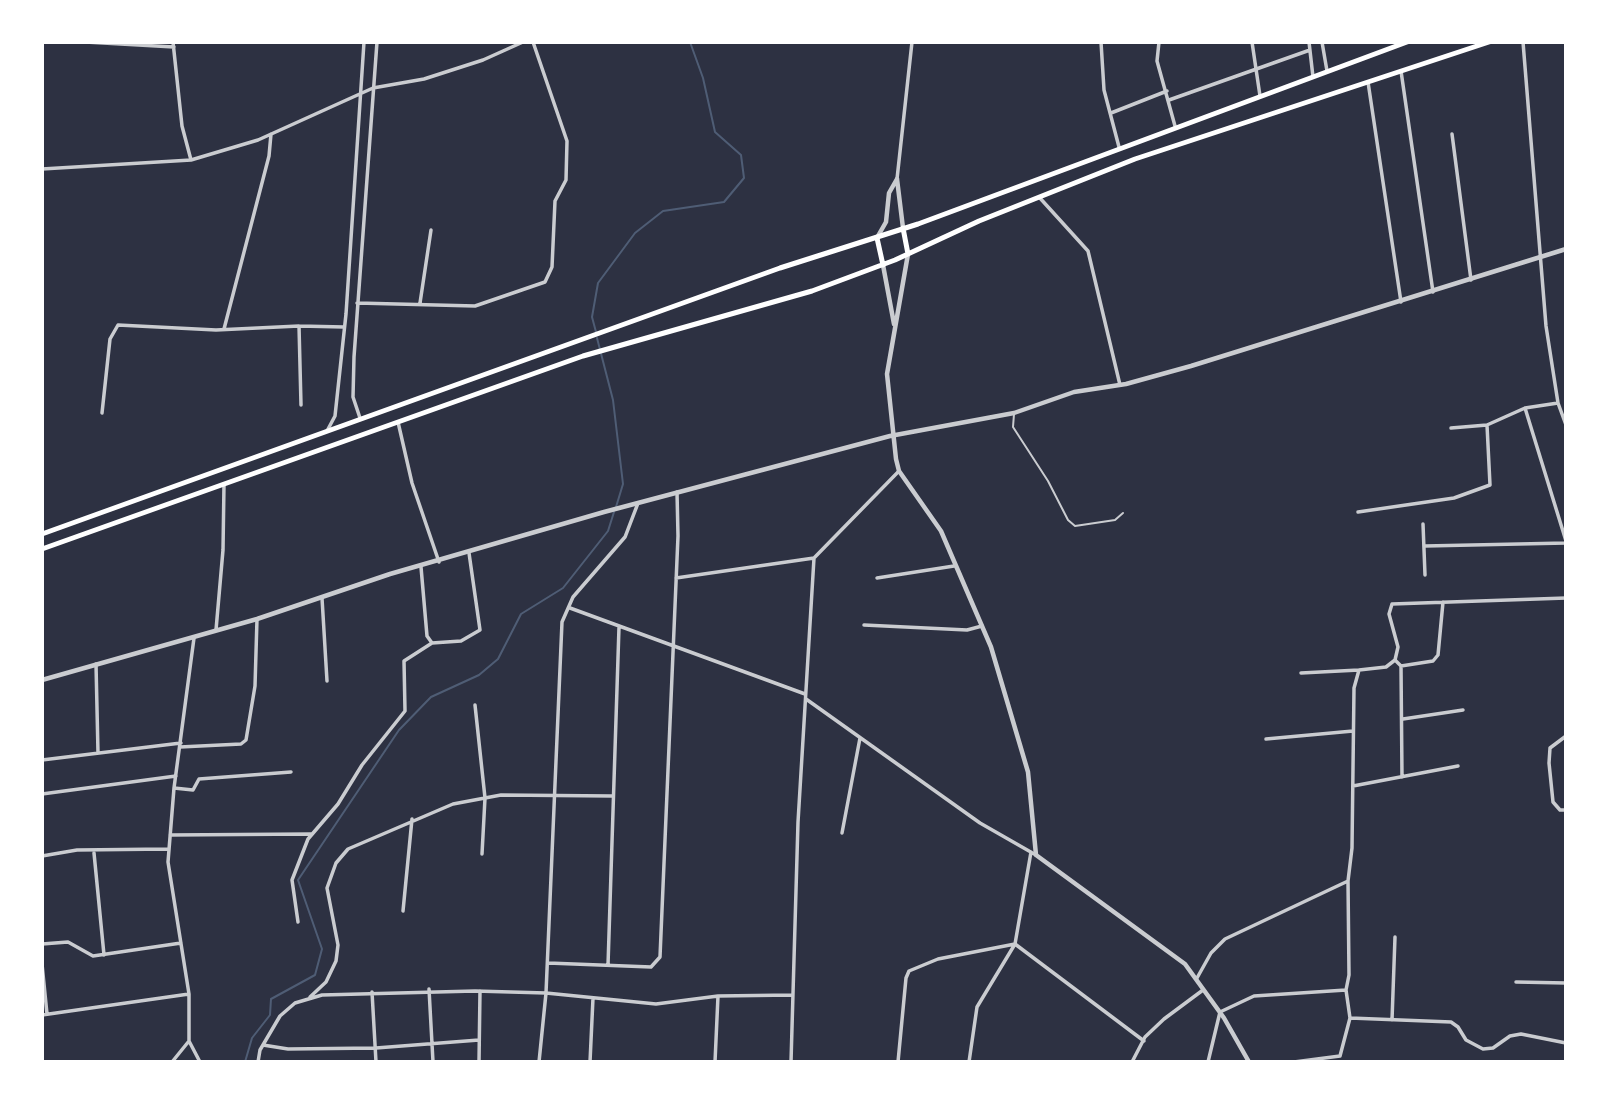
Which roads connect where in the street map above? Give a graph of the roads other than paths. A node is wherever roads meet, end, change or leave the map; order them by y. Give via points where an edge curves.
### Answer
1 (85, 42) edge
2 (364, 42) edge
3 (377, 42) edge
4 (523, 42) edge
5 (533, 42) edge
6 (912, 42) edge
7 (1101, 42) edge
8 (1160, 42) edge
9 (1252, 42) edge
10 (1309, 42) edge
11 (1322, 42) edge
12 (1407, 42) edge
13 (1489, 42) edge
14 (1523, 42) edge
15 (174, 44) edge
16 (1310, 50) junction
17 (1255, 67) junction
18 (1401, 69) junction
19 (1327, 72) junction
20 (1313, 77) junction
21 (1368, 80) junction
22 (373, 89) junction
23 (1167, 91) junction
24 (360, 95) junction
25 (1260, 96) junction
26 (1169, 100) junction
27 (1111, 113) junction
28 (1175, 126) junction
29 (271, 134) junction
30 (1452, 134) dead end
31 (1119, 148) junction
32 (191, 160) junction
33 (42, 169) edge
34 (897, 178) junction
35 (1039, 197) junction
36 (903, 228) junction
37 (431, 230) dead end
38 (877, 238) junction
39 (1566, 249) edge
40 (908, 254) junction
41 (1543, 257) junction
42 (883, 265) junction
43 (1471, 280) junction
44 (1433, 292) junction
45 (1401, 302) junction
46 (357, 303) junction
47 (420, 303) junction
48 (299, 326) junction
49 (344, 327) junction
50 (224, 329) junction
51 (894, 339) junction
52 (1119, 385) junction
53 (1558, 403) junction
54 (301, 405) dead end
55 (1525, 408) junction
56 (102, 413) dead end
57 (1014, 413) junction
58 (360, 418) junction
59 (398, 422) junction
60 (1487, 425) junction
61 (1566, 425) edge
62 (1451, 428) dead end
63 (327, 431) junction
64 (893, 436) junction
65 (899, 471) junction
66 (224, 484) junction
67 (677, 492) junction
68 (638, 503) junction
69 (1358, 512) dead end
70 (1123, 513) dead end
71 (1423, 524) dead end
72 (42, 534) edge
73 (1566, 542) edge
74 (1425, 546) junction
75 (42, 549) edge
76 (469, 553) junction
77 (814, 558) junction
78 (439, 562) junction
79 (954, 566) junction
80 (421, 567) junction
81 (1424, 575) dead end
82 (676, 578) junction
83 (877, 578) dead end
84 (1566, 597) edge
85 (321, 598) junction
86 (1443, 601) junction
87 (570, 608) junction
88 (257, 619) junction
89 (864, 625) dead end
90 (619, 626) junction
91 (982, 626) junction
92 (216, 630) junction
93 (194, 636) junction
94 (432, 643) junction
95 (671, 646) junction
96 (1395, 660) junction
97 (96, 664) junction
98 (1402, 666) junction
99 (1359, 670) junction
100 (1301, 673) dead end
101 (42, 680) edge
102 (327, 681) dead end
103 (805, 696) junction
104 (475, 705) dead end
105 (1463, 710) dead end
106 (1402, 719) junction
107 (1353, 732) junction
108 (1566, 736) edge
109 (860, 738) junction
110 (1266, 740) dead end
111 (181, 745) junction
112 (98, 753) junction
113 (42, 760) edge
114 (1458, 766) dead end
115 (291, 772) dead end
116 (176, 776) junction
117 (1402, 777) junction
118 (1353, 786) junction
119 (174, 788) junction
120 (42, 794) edge
121 (555, 794) junction
122 (612, 796) junction
123 (485, 798) junction
124 (1566, 810) edge
125 (412, 819) junction
126 (842, 833) dead end
127 (311, 834) junction
128 (170, 835) junction
129 (169, 849) junction
130 (94, 852) junction
131 (1033, 853) junction
132 (482, 854) dead end
133 (42, 856) edge
134 (1348, 881) junction
135 (403, 911) dead end
136 (298, 922) dead end
137 (1395, 937) dead end
138 (181, 943) junction
139 (42, 944) edge
140 (1015, 944) junction
141 (104, 955) junction
142 (548, 963) junction
143 (42, 964) edge
144 (608, 965) junction
145 (1197, 978) junction
146 (1516, 982) dead end
147 (1566, 983) edge
148 (429, 989) junction
149 (1205, 989) junction
150 (1346, 990) junction
151 (480, 991) junction
152 (372, 992) junction
153 (546, 993) junction
154 (189, 994) junction
155 (793, 995) junction
156 (718, 996) junction
157 (310, 997) junction
158 (593, 998) junction
159 (1220, 1012) junction
160 (45, 1015) edge
161 (1350, 1018) junction
162 (1392, 1020) junction
163 (189, 1041) junction
164 (479, 1041) junction
165 (1144, 1041) junction
166 (1566, 1043) edge
167 (263, 1045) junction
168 (432, 1045) junction
169 (376, 1048) junction
170 (173, 1062) edge
171 (200, 1062) edge
172 (258, 1062) edge
173 (376, 1062) edge
174 (433, 1062) edge
175 (480, 1062) edge
176 (539, 1062) edge
177 (590, 1062) edge
178 (716, 1062) edge
179 (791, 1062) edge
180 (898, 1062) edge
181 (969, 1062) edge
182 (1132, 1062) edge
183 (1208, 1062) edge
184 (1249, 1062) edge
185 (1294, 1062) edge

1 - 15 street
2 - 24 street
3 - 22 street
4 - 22 street via 483,60
5 - 47 street via 567,141 566,180 555,201 552,267 545,282 495,301 475,306
6 - 34 street
7 - 27 street via 1104,90
8 - 23 street via 1157,61
9 - 17 street
10 - 16 street
11 - 19 street
12 - 19 highway
13 - 18 highway
14 - 41 street
15 - 32 street via 182,126
16 - 17 street
16 - 20 street
17 - 25 street
17 - 26 street
18 - 21 highway
18 - 44 street
19 - 20 highway
20 - 25 highway
21 - 35 highway via 1135,159
21 - 45 street
22 - 24 street
22 - 46 street
23 - 26 street
23 - 27 street
24 - 29 street
24 - 49 street
25 - 28 highway
26 - 28 street
27 - 31 street
28 - 31 highway
29 - 32 street
29 - 50 street
30 - 43 street
31 - 36 highway
32 - 33 street
34 - 36 street
34 - 38 street via 888,193 886,222
35 - 40 highway
35 - 52 street via 1088,251
36 - 38 highway
36 - 40 highway
37 - 47 street
38 - 42 highway
38 - 58 highway via 780,268
39 - 41 street
40 - 42 highway
40 - 51 street
41 - 43 street
41 - 53 street via 1546,326
42 - 51 street via 894,314
42 - 59 highway via 812,291 583,356
43 - 44 street
44 - 45 street
45 - 52 street
46 - 47 street
46 - 58 street via 353,397
48 - 49 street
48 - 50 street
48 - 54 street
49 - 63 street via 335,415
50 - 56 street via 118,325 110,339
51 - 64 street via 887,374
52 - 57 street via 1074,392
53 - 55 street
53 - 61 street
55 - 60 street
55 - 73 street
57 - 64 street
57 - 70 lane via 1013,427 1068,520 1075,526 1115,520
58 - 63 highway
59 - 66 highway
59 - 78 street via 412,483
60 - 62 street
60 - 69 street via 1490,485 1454,498
63 - 72 highway
64 - 65 street
64 - 67 street
65 - 77 street
65 - 79 street via 941,531
66 - 75 highway
66 - 92 street
67 - 68 street
67 - 82 street
68 - 76 street
68 - 87 street via 625,537 573,597
71 - 74 street
73 - 74 street
74 - 81 street
76 - 78 street
76 - 94 street via 480,630 461,641
77 - 82 street
77 - 103 street
78 - 80 street
79 - 83 street
79 - 91 street
80 - 85 street
80 - 94 street via 427,636
82 - 95 street
84 - 86 street
85 - 88 street
85 - 102 street
86 - 96 street via 1392,604 1389,614 1398,647
86 - 98 street via 1438,655 1433,661
87 - 90 street
87 - 121 street via 562,622 558,665
88 - 92 street
88 - 111 street via 256,686 246,740 241,744
89 - 91 street via 967,630
90 - 95 street
90 - 122 street
91 - 131 street via 1028,772
92 - 93 street
93 - 97 street
93 - 111 street
94 - 127 street via 404,661 405,711
95 - 103 street
95 - 144 street via 660,957 651,967
96 - 98 street
96 - 99 street via 1386,667
97 - 101 street
97 - 112 street
98 - 106 street
99 - 100 street
99 - 107 street
103 - 109 street
103 - 155 street
104 - 123 street
105 - 106 street
106 - 117 street
107 - 110 street
107 - 118 street
108 - 124 street via 1549,748 1549,764 1553,802
109 - 126 street
109 - 131 street via 980,823
111 - 112 street
111 - 116 street
112 - 113 street
114 - 117 street
115 - 119 street via 199,779 193,790
116 - 119 street
116 - 120 street
117 - 118 street
118 - 134 street
119 - 128 street
121 - 122 street
121 - 123 street
121 - 142 street
122 - 144 street
123 - 125 street
123 - 132 street
125 - 135 street
125 - 157 street via 348,849 336,863 327,888 338,945 336,961 326,982
127 - 128 street
127 - 136 street via 292,880
128 - 129 street
129 - 130 street
129 - 138 street
130 - 133 street
130 - 141 street
131 - 140 street
131 - 145 street via 1159,943
134 - 145 street via 1225,939
134 - 150 street
137 - 162 street
138 - 141 street
138 - 154 street
139 - 141 street via 68,942 93,957
140 - 165 street
140 - 180 street via 938,958 909,971
140 - 181 street via 977,1007
142 - 144 street
142 - 153 street
143 - 160 street
145 - 149 street
146 - 147 street
148 - 151 street
148 - 152 street
148 - 168 street
149 - 159 street
149 - 165 street via 1164,1019
150 - 159 street via 1254,996
150 - 161 street
151 - 153 street
151 - 164 street
152 - 157 street
152 - 169 street
153 - 158 street
153 - 176 street
154 - 160 street
154 - 163 street
155 - 156 street
155 - 179 street
156 - 158 street via 656,1004
156 - 178 street
157 - 167 street via 280,1016
158 - 177 street
159 - 183 street
159 - 184 street
161 - 162 street
161 - 185 street via 1340,1056
162 - 166 street via 1451,1022 1466,1040 1483,1049 1521,1034
163 - 170 street
163 - 171 street
164 - 168 street
164 - 175 street
165 - 182 street
167 - 169 street
167 - 172 street
168 - 169 street
168 - 174 street
169 - 173 street

